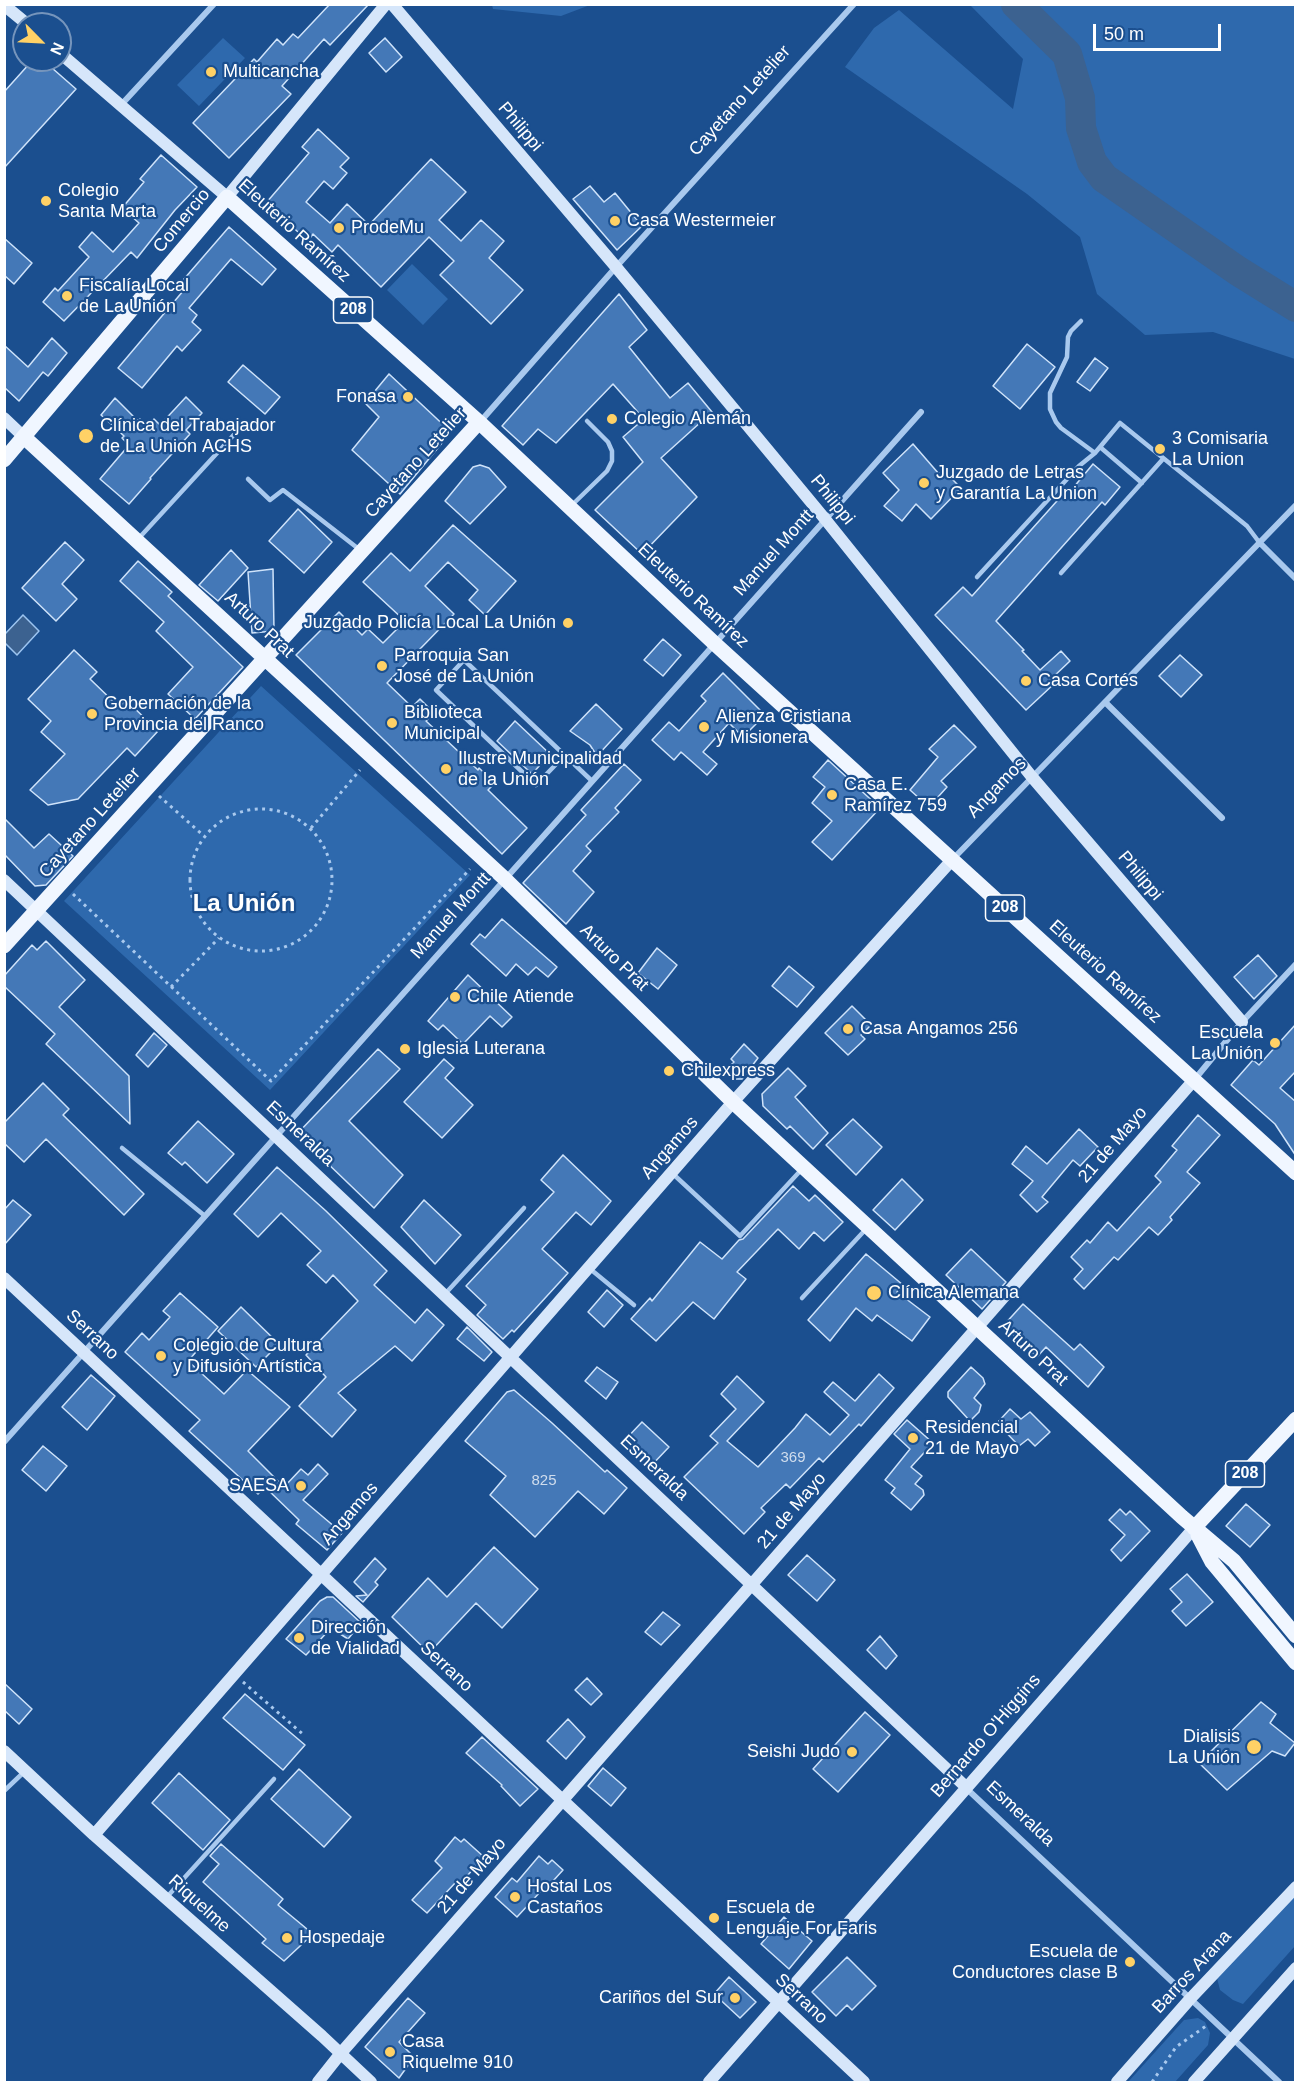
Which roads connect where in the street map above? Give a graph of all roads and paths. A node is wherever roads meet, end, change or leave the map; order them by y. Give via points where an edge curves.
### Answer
1 (214, 4) edge
2 (386, 4) edge
3 (392, 4) edge
4 (854, 4) edge
5 (72, 62) edge
6 (121, 105) junction
7 (227, 197) junction
8 (616, 267) junction
9 (1081, 321) dead end
10 (921, 412) dead end
11 (4, 418) edge
12 (587, 421) dead end
13 (480, 422) junction
14 (241, 427) dead end
15 (24, 437) junction
16 (1100, 447) junction
17 (1095, 453) junction
18 (1163, 459) junction
19 (4, 460) edge
20 (248, 479) dead end
21 (1142, 483) junction
22 (1296, 505) edge
23 (570, 507) junction
24 (825, 519) junction
25 (138, 540) junction
26 (1259, 542) junction
27 (363, 551) junction
28 (1061, 573) dead end
29 (977, 577) dead end
30 (1296, 579) edge
31 (714, 643) junction
32 (265, 657) junction
33 (1105, 702) junction
34 (565, 755) junction
35 (360, 770) dead end
36 (1032, 777) junction
37 (592, 780) junction
38 (156, 793) dead end
39 (1222, 818) dead end
40 (310, 829) junction
41 (205, 837) junction
42 (952, 860) junction
43 (471, 868) dead end
44 (505, 879) junction
45 (4, 880) edge
46 (67, 889) dead end
47 (37, 911) junction
48 (219, 938) junction
49 (4, 946) edge
50 (1296, 964) edge
51 (171, 987) junction
52 (1242, 1022) junction
53 (1194, 1080) junction
54 (733, 1102) junction
55 (276, 1136) junction
56 (122, 1148) dead end
57 (804, 1167) junction
58 (672, 1173) junction
59 (1296, 1173) edge
60 (524, 1208) dead end
61 (205, 1216) junction
62 (868, 1227) junction
63 (589, 1268) junction
64 (4, 1278) edge
65 (444, 1295) junction
66 (802, 1298) dead end
67 (634, 1305) dead end
68 (977, 1327) junction
69 (84, 1353) junction
70 (511, 1358) junction
71 (1296, 1419) edge
72 (4, 1442) edge
73 (1194, 1528) junction
74 (321, 1575) junction
75 (751, 1585) junction
76 (1296, 1636) edge
77 (1296, 1663) edge
78 (237, 1677) dead end
79 (304, 1736) dead end
80 (4, 1751) edge
81 (26, 1771) junction
82 (274, 1779) dead end
83 (967, 1788) junction
84 (4, 1791) edge
85 (563, 1800) junction
86 (94, 1835) junction
87 (1296, 1887) edge
88 (166, 1898) junction
89 (1296, 1968) edge
90 (1190, 1999) junction
91 (779, 2003) junction
92 (1214, 2022) junction
93 (1233, 2039) junction
94 (341, 2054) junction
95 (318, 2082) edge
96 (371, 2082) edge
97 (709, 2082) edge
98 (864, 2082) edge
99 (1117, 2082) edge
100 (1152, 2082) edge
101 (1194, 2082) edge
102 (1278, 2082) edge

1 - 6 street
2 - 7 street, Comercio
3 - 8 street, Philippi
4 - 8 street, Cayetano Letelier
5 - 6 street, Eleuterio Ramírez
6 - 7 street, Eleuterio Ramírez
7 - 13 main road, Eleuterio Ramírez / 208
7 - 15 main road, Comercio
8 - 13 street, Cayetano Letelier
8 - 24 street, Philippi
9 - 17 lane via 1068,337 1067,357 1049,401 1052,416 1061,428
10 - 24 street, Manuel Montt
11 - 15 street, Arturo Prat
12 - 23 lane via 608,442 612,460 607,471
13 - 23 main road, Eleuterio Ramírez / 208
13 - 27 main road, Cayetano Letelier
14 - 25 lane
15 - 19 main road, Comercio
15 - 25 main road, Arturo Prat
16 - 17 lane
16 - 18 lane via 1120,423
16 - 21 lane
17 - 29 lane
18 - 21 lane
18 - 26 lane via 1247,526
20 - 27 lane via 270,500 283,490
21 - 28 lane
22 - 26 street, Angamos
23 - 31 main road, Eleuterio Ramírez / 208
24 - 31 street, Manuel Montt
24 - 36 street, Philippi
25 - 32 main road, Arturo Prat
26 - 30 street
26 - 33 street, Angamos
27 - 32 main road, Cayetano Letelier
31 - 37 street, Manuel Montt
31 - 42 main road, Eleuterio Ramírez / 208
32 - 44 main road, Arturo Prat
32 - 47 main road, Cayetano Letelier
33 - 36 street, Angamos
33 - 39 street
34 - 34 lane via 464,660 436,690 536,785
34 - 37 lane
35 - 40 path
36 - 42 street, Angamos
36 - 52 street, Philippi
37 - 44 street, Manuel Montt
38 - 41 path
40 - 41 path via 284,813 260,809 234,815
40 - 48 path via 326,851 332,877 331,895 316,926 303,938 270,951 252,951
41 - 48 path via 192,865 192,897 198,913
42 - 53 main road, Eleuterio Ramírez / 208
42 - 54 street, Angamos
43 - 51 path via 271,1082
44 - 54 main road, Arturo Prat
44 - 55 street, Manuel Montt
45 - 47 street, Esmeralda
46 - 51 path
47 - 49 main road, Cayetano Letelier
47 - 55 street, Esmeralda
48 - 51 path
50 - 52 street, 21 de Mayo
52 - 53 street, 21 de Mayo
53 - 59 main road, Eleuterio Ramírez / 208
53 - 68 street, 21 de Mayo
54 - 57 main road, Arturo Prat
54 - 58 street, Angamos
55 - 61 street, Manuel Montt
55 - 65 street, Esmeralda
56 - 61 lane
57 - 58 lane via 740,1236
57 - 62 main road, Arturo Prat
58 - 63 street, Angamos
60 - 65 lane
61 - 69 street, Manuel Montt
62 - 66 lane
62 - 68 main road, Arturo Prat
63 - 67 lane
63 - 70 street, Angamos
64 - 69 street, Serrano
65 - 70 street, Esmeralda
68 - 73 main road, Arturo Prat
68 - 75 street, 21 de Mayo
69 - 72 street, Manuel Montt
69 - 74 street, Serrano
70 - 74 street, Angamos
70 - 75 street, Esmeralda
71 - 73 main road, Bernardo O'Higgins / 208
73 - 76 main road, Arturo Prat via 1234,1561
73 - 77 main road, Arturo Prat via 1212,1562
73 - 83 street, Bernardo O'Higgins
74 - 85 street, Serrano
74 - 86 street, Angamos
75 - 83 street, Esmeralda
75 - 85 street, 21 de Mayo
78 - 79 path
80 - 81 street, Riquelme
81 - 84 lane
81 - 86 street, Riquelme
82 - 88 lane
83 - 90 street, Esmeralda
83 - 91 street, Bernardo O'Higgins
85 - 91 street, Serrano
85 - 94 street, 21 de Mayo
86 - 88 street, Riquelme
87 - 90 street, Barros Arana
88 - 94 street, Riquelme
89 - 93 street
90 - 92 street, Esmeralda
90 - 99 street, Barros Arana
91 - 97 street, Bernardo O'Higgins
91 - 98 street, Serrano
92 - 93 street, Esmeralda
92 - 100 path via 1176,2047
93 - 101 street
93 - 102 street, Esmeralda
94 - 95 street, 21 de Mayo
94 - 96 street, Riquelme

